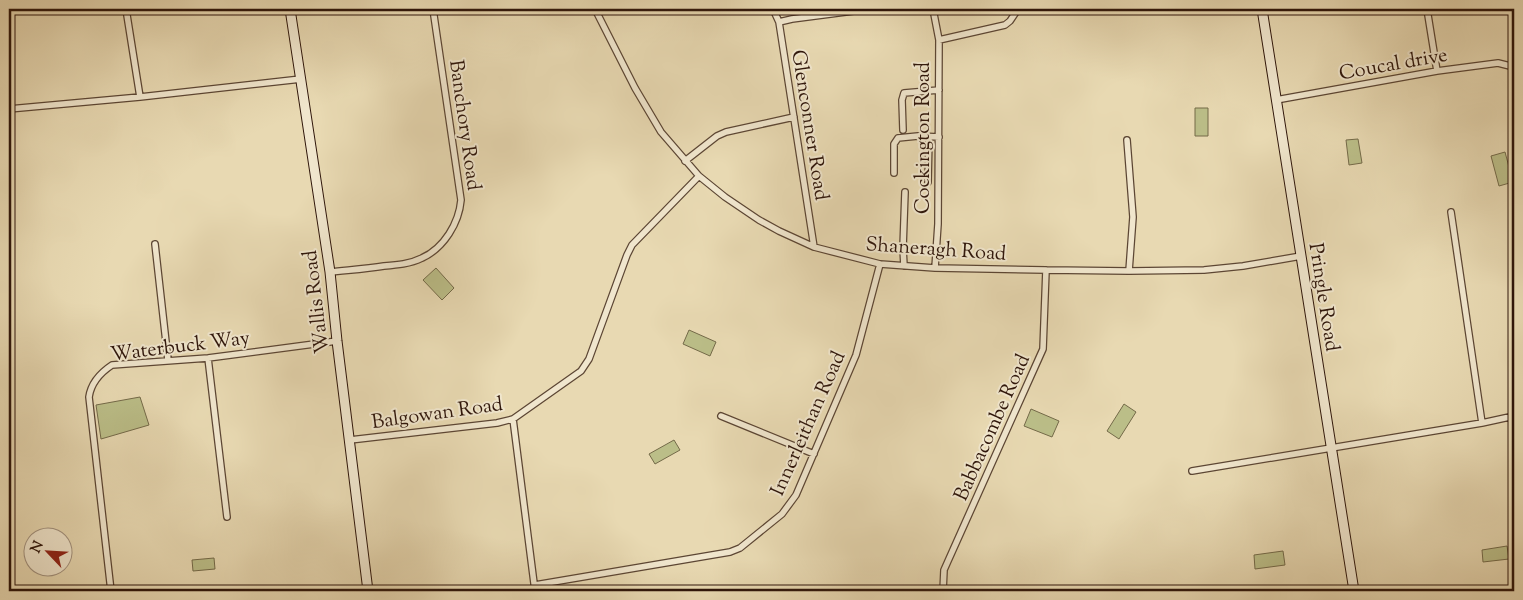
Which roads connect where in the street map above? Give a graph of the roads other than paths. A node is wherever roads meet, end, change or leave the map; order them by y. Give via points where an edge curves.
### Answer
1 (126, 9) edge
2 (290, 9) edge
3 (433, 9) edge
4 (595, 9) edge
5 (773, 9) edge
6 (869, 9) edge
7 (933, 9) edge
8 (1018, 9) edge
9 (1262, 9) edge
10 (1426, 9) edge
11 (779, 22) junction
12 (939, 40) junction
13 (1514, 66) edge
14 (1437, 71) junction
15 (301, 79) junction
16 (939, 90) junction
17 (140, 97) junction
18 (1276, 100) junction
19 (9, 109) edge
20 (794, 117) junction
21 (903, 130) dead end
22 (929, 137) junction
23 (939, 138) junction
24 (1128, 140) dead end
25 (685, 161) junction
26 (894, 174) dead end
27 (699, 176) junction
28 (928, 182) dead end
29 (905, 192) dead end
30 (1451, 212) dead end
31 (155, 244) dead end
32 (814, 247) junction
33 (1301, 256) junction
34 (880, 264) junction
35 (904, 266) junction
36 (935, 268) junction
37 (1046, 270) junction
38 (1129, 271) junction
39 (330, 272) junction
40 (337, 341) junction
41 (208, 358) junction
42 (168, 360) junction
43 (721, 416) dead end
44 (1513, 416) edge
45 (513, 419) junction
46 (1482, 423) junction
47 (1514, 432) edge
48 (350, 440) junction
49 (1332, 448) junction
50 (814, 454) junction
51 (1192, 471) dead end
52 (227, 517) dead end
53 (535, 588) edge
54 (111, 591) edge
55 (368, 591) edge
56 (943, 591) edge
57 (1354, 591) edge

1 - 17 street
2 - 15 street, Wallis Road
3 - 39 street, Banchory Road via 461,200 456,222 440,245 423,258 401,264
4 - 25 street, Shaneragh Road via 661,132
5 - 11 street, Glenconner Road
6 - 11 street
7 - 12 street, Cockington Road
8 - 12 street via 1001,26
9 - 18 street, Pringle Road
10 - 14 street
11 - 20 street, Glenconner Road
12 - 16 street, Cockington Road
13 - 14 street, Coucal drive via 1498,63
14 - 18 street, Coucal drive
15 - 17 street
15 - 39 street, Wallis Road
16 - 21 street via 904,93
16 - 23 street, Cockington Road
17 - 19 street
18 - 33 street, Pringle Road
20 - 25 street via 726,132
20 - 32 street, Glenconner Road
22 - 23 street
22 - 26 street via 898,138 894,144
22 - 28 street
23 - 36 street, Cockington Road
24 - 38 street via 1133,217
25 - 27 street, Shaneragh Road
27 - 32 street, Shaneragh Road via 759,220
27 - 45 street, Balgowan Road via 632,245 586,366
29 - 35 street
30 - 46 street
31 - 42 street
32 - 34 street, Shaneragh Road
33 - 38 street, Shaneragh Road via 1204,270
33 - 49 street, Pringle Road
34 - 35 street, Shaneragh Road
34 - 50 street, Innerleithan Road via 856,356
35 - 36 street, Shaneragh Road
36 - 37 street, Shaneragh Road
37 - 38 street, Shaneragh Road
37 - 56 street, Babbacombe Road via 1043,349 944,570
39 - 40 street, Wallis Road
40 - 41 street, Waterbuck Way
40 - 48 street, Wallis Road
41 - 42 street, Waterbuck Way
41 - 52 street
42 - 54 street, Waterbuck Way via 112,366 103,371 90,389
43 - 50 street
44 - 46 street
44 - 47 street
45 - 48 street, Balgowan Road
45 - 53 street
46 - 49 street
48 - 55 street, Wallis Road
49 - 51 street
49 - 57 street, Pringle Road
50 - 53 street, Innerleithan Road via 787,509 740,548

